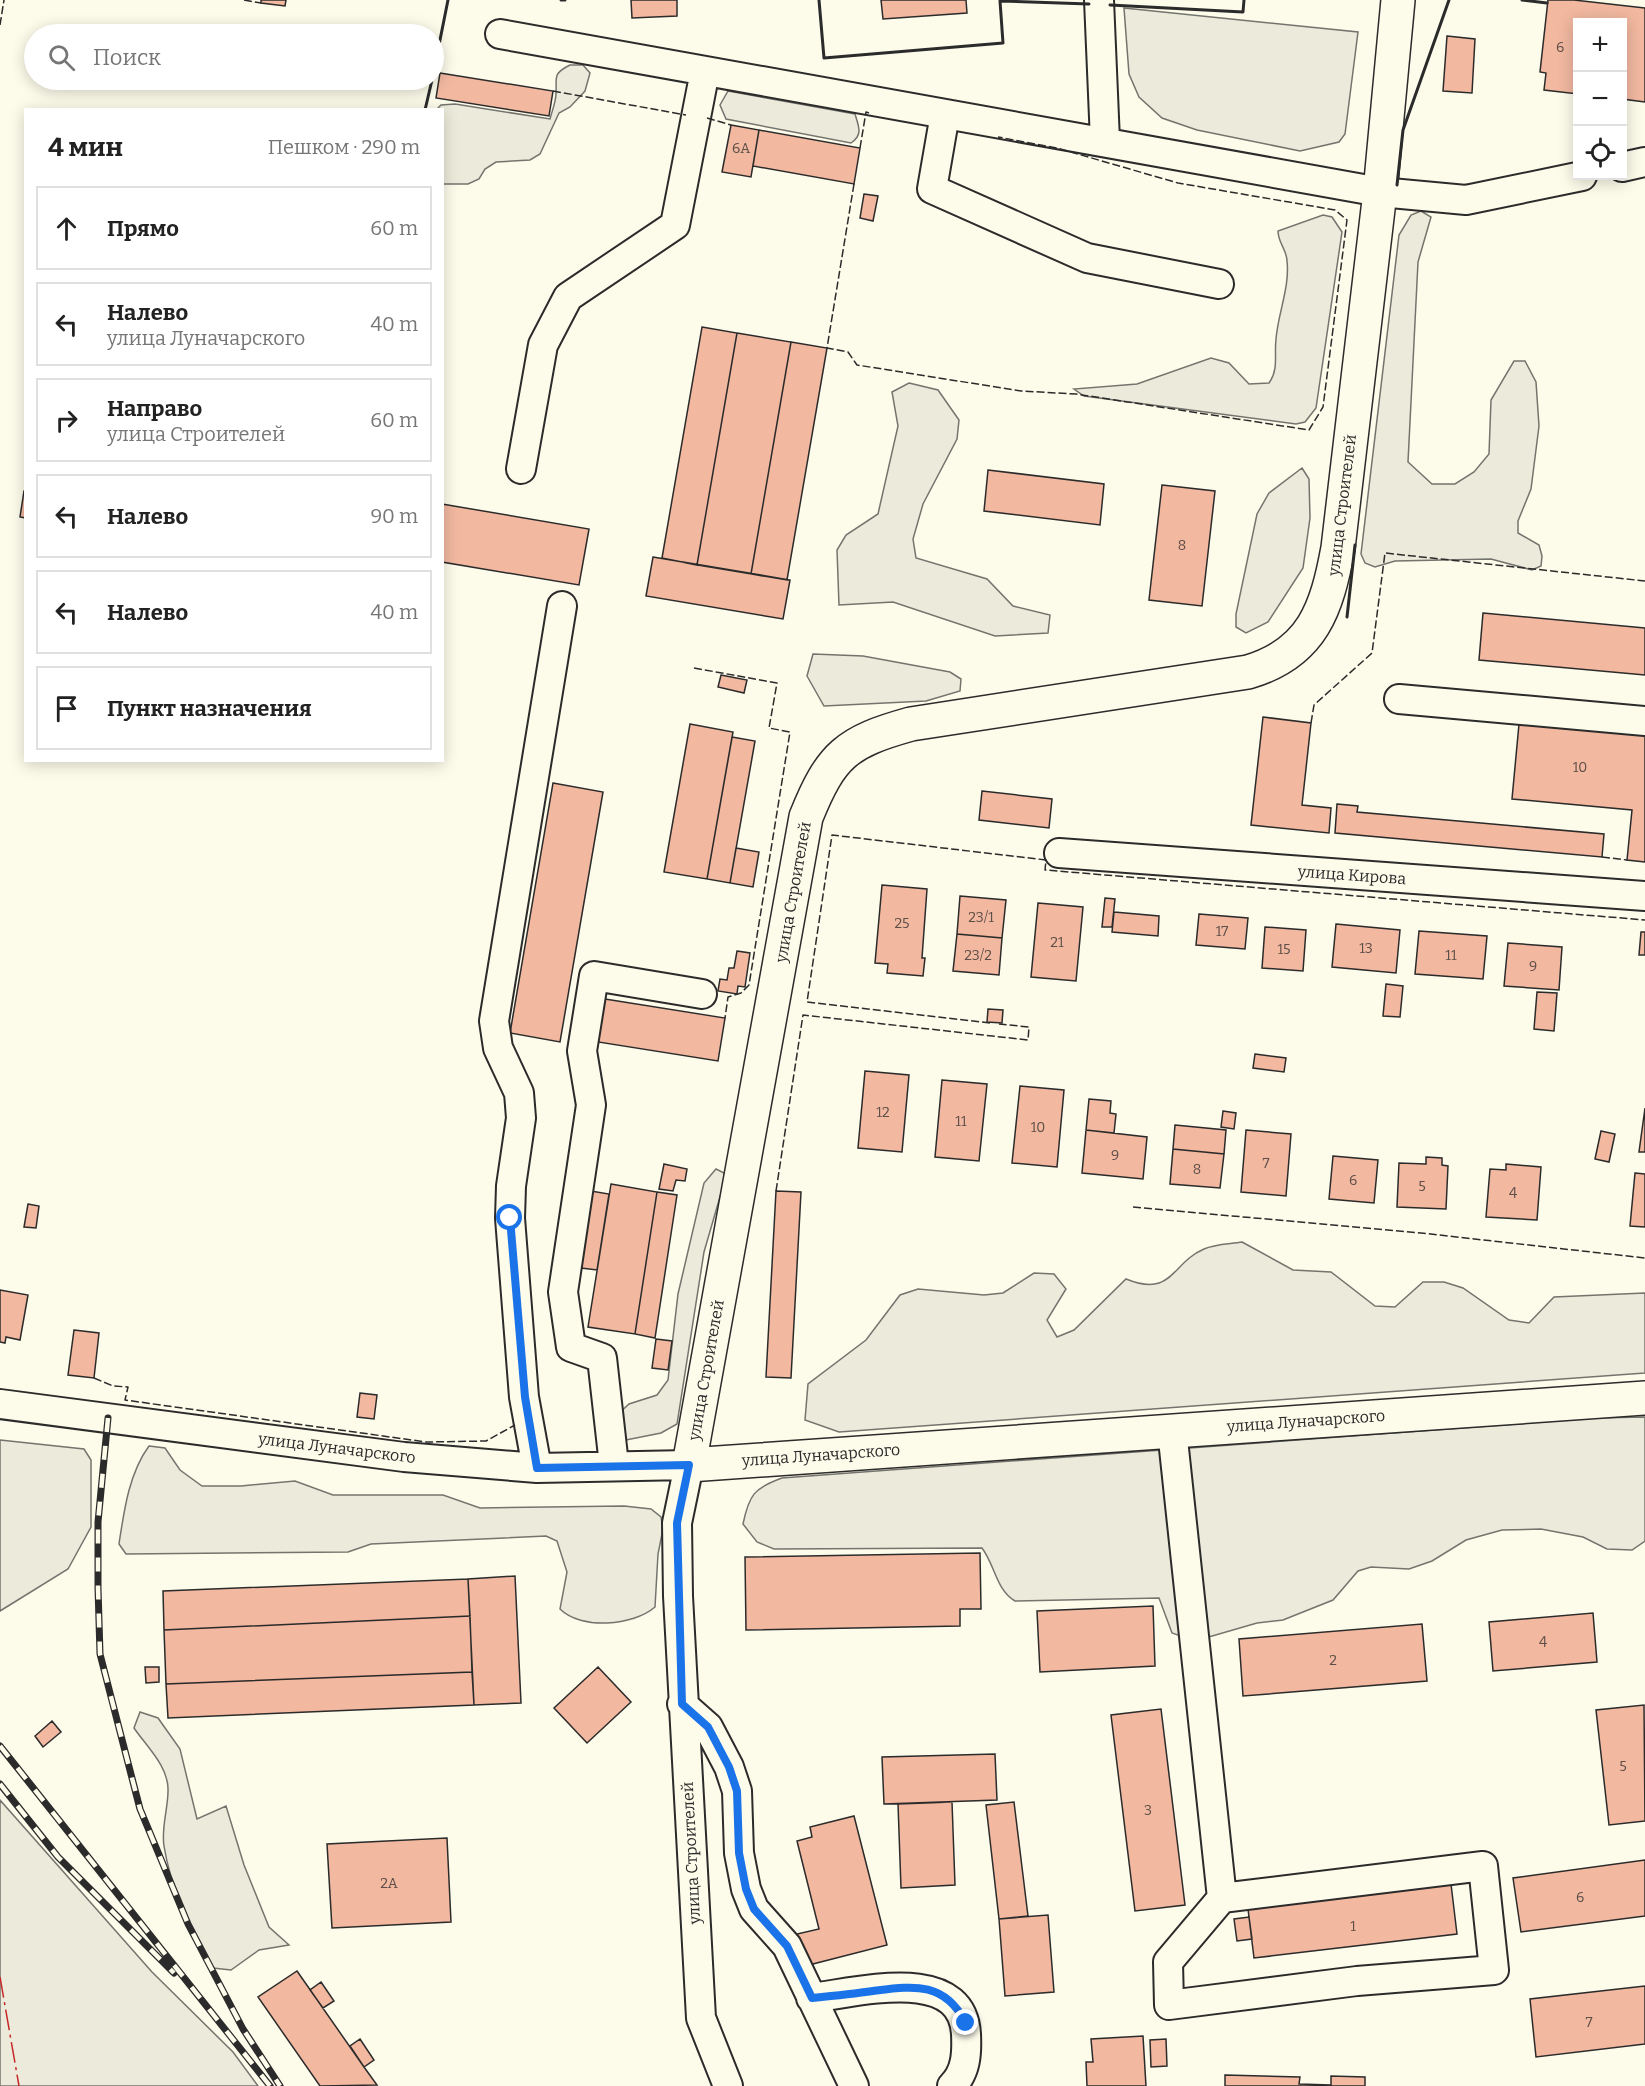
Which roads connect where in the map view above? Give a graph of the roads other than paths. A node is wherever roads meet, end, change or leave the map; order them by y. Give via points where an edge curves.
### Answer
1 (1099, 0) edge
2 (1398, 0) edge
3 (500, 34) dead end
4 (705, 71) junction
5 (945, 114) junction
6 (1105, 141) junction
7 (1645, 162) edge
8 (1627, 166) edge
9 (1573, 178) edge
10 (1380, 192) junction
11 (1219, 284) dead end
12 (521, 469) dead end
13 (562, 606) dead end
14 (1399, 699) dead end
15 (1645, 721) edge
16 (1059, 853) dead end
17 (1645, 897) edge
18 (702, 994) dead end
19 (1645, 1398) edge
20 (0, 1404) edge
21 (1172, 1430) junction
22 (614, 1465) junction
23 (689, 1465) junction
24 (537, 1468) junction
25 (682, 1704) junction
26 (1222, 1898) junction
27 (812, 1998) junction
28 (728, 2086) edge
29 (854, 2086) edge
30 (952, 2086) edge

1 - 6 street
2 - 10 main road, улица Строителей
3 - 4 street
4 - 5 street
4 - 12 street via 675,225 568,297 543,345
5 - 6 street
5 - 11 street via 932,189 1087,258
6 - 10 street
7 - 8 street
9 - 10 street via 1466,200
10 - 23 main road, улица Строителей via 1332,585 1322,614 1306,638 1268,666 1248,672 911,724 857,744 830,767 819,786 806,817
13 - 24 street via 494,1020 498,1048 519,1093 521,1118 510,1218 525,1397
14 - 15 street
16 - 17 street, улица Кирова
18 - 22 street via 594,976 582,1051 591,1105 563,1292 571,1347 602,1358
19 - 21 main road, улица Луначарского
20 - 24 street, улица Луначарского via 404,1457
21 - 23 main road, улица Луначарского
21 - 26 street
22 - 23 street, улица Луначарского
22 - 24 street, улица Луначарского
23 - 25 street, улица Строителей via 677,1523
25 - 27 street via 708,1727 729,1767 737,1791 739,1853 746,1889 754,1909 787,1946
25 - 28 street, улица Строителей via 701,2018
26 - 26 street via 1168,1962 1169,2005 1494,1970 1483,1866
27 - 29 street
27 - 30 street via 916,1986 940,1993 957,2007 966,2023 967,2054 960,2077

